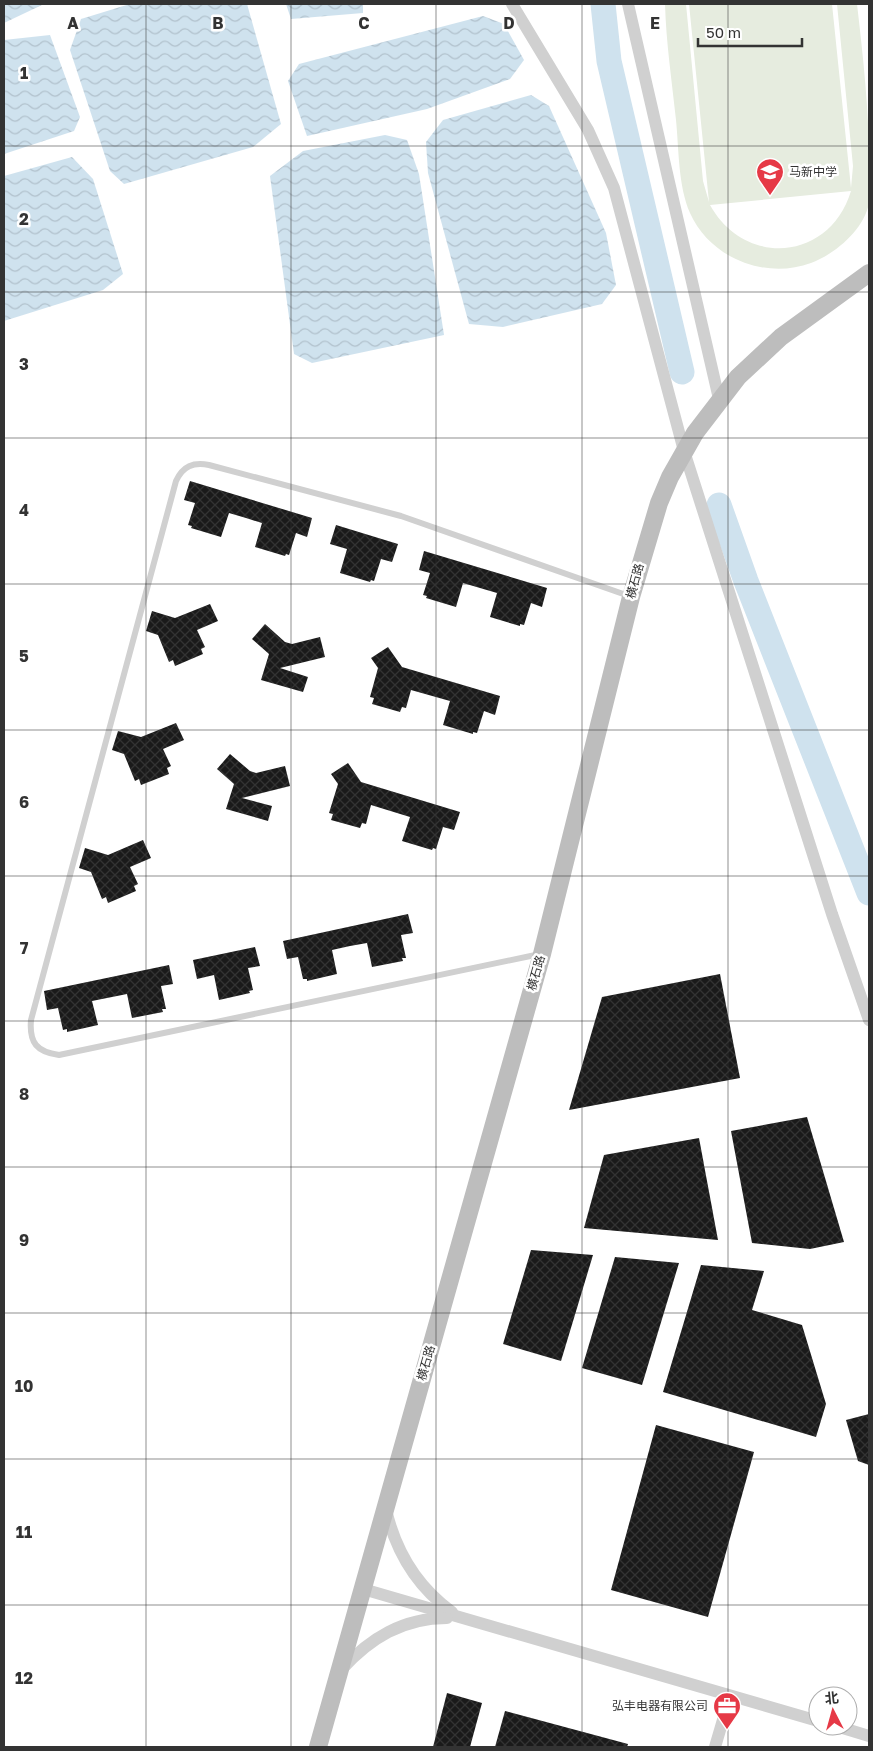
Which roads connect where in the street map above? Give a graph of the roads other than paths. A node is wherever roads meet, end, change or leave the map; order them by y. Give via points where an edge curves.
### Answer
1 (512, 4) edge
2 (628, 4) edge
3 (869, 272) edge
4 (719, 399) junction
5 (684, 451) junction
6 (631, 597) junction
7 (542, 954) junction
8 (869, 1020) edge
9 (386, 1506) junction
10 (363, 1589) junction
11 (460, 1618) junction
12 (340, 1672) junction
13 (730, 1696) junction
14 (808, 1718) edge
15 (318, 1747) edge
16 (715, 1747) edge

1 - 5 street via 588,130 612,181
2 - 4 street
3 - 4 main road, 横石路 via 781,337
4 - 5 main road, 横石路
5 - 6 main road, 横石路 via 658,504
5 - 8 street
6 - 7 main road, 横石路
6 - 7 lane via 401,516 204,464 189,465 180,472 176,482 31,1020 30,1034 35,1046 46,1053 59,1055
7 - 9 main road, 横石路
9 - 10 main road, 横石路
9 - 11 street via 391,1533 402,1558 437,1602
10 - 11 street
10 - 12 main road, 横石路
11 - 12 street via 432,1618 380,1635 358,1651
11 - 13 street
12 - 15 main road, 横石路
13 - 14 street
13 - 16 street

